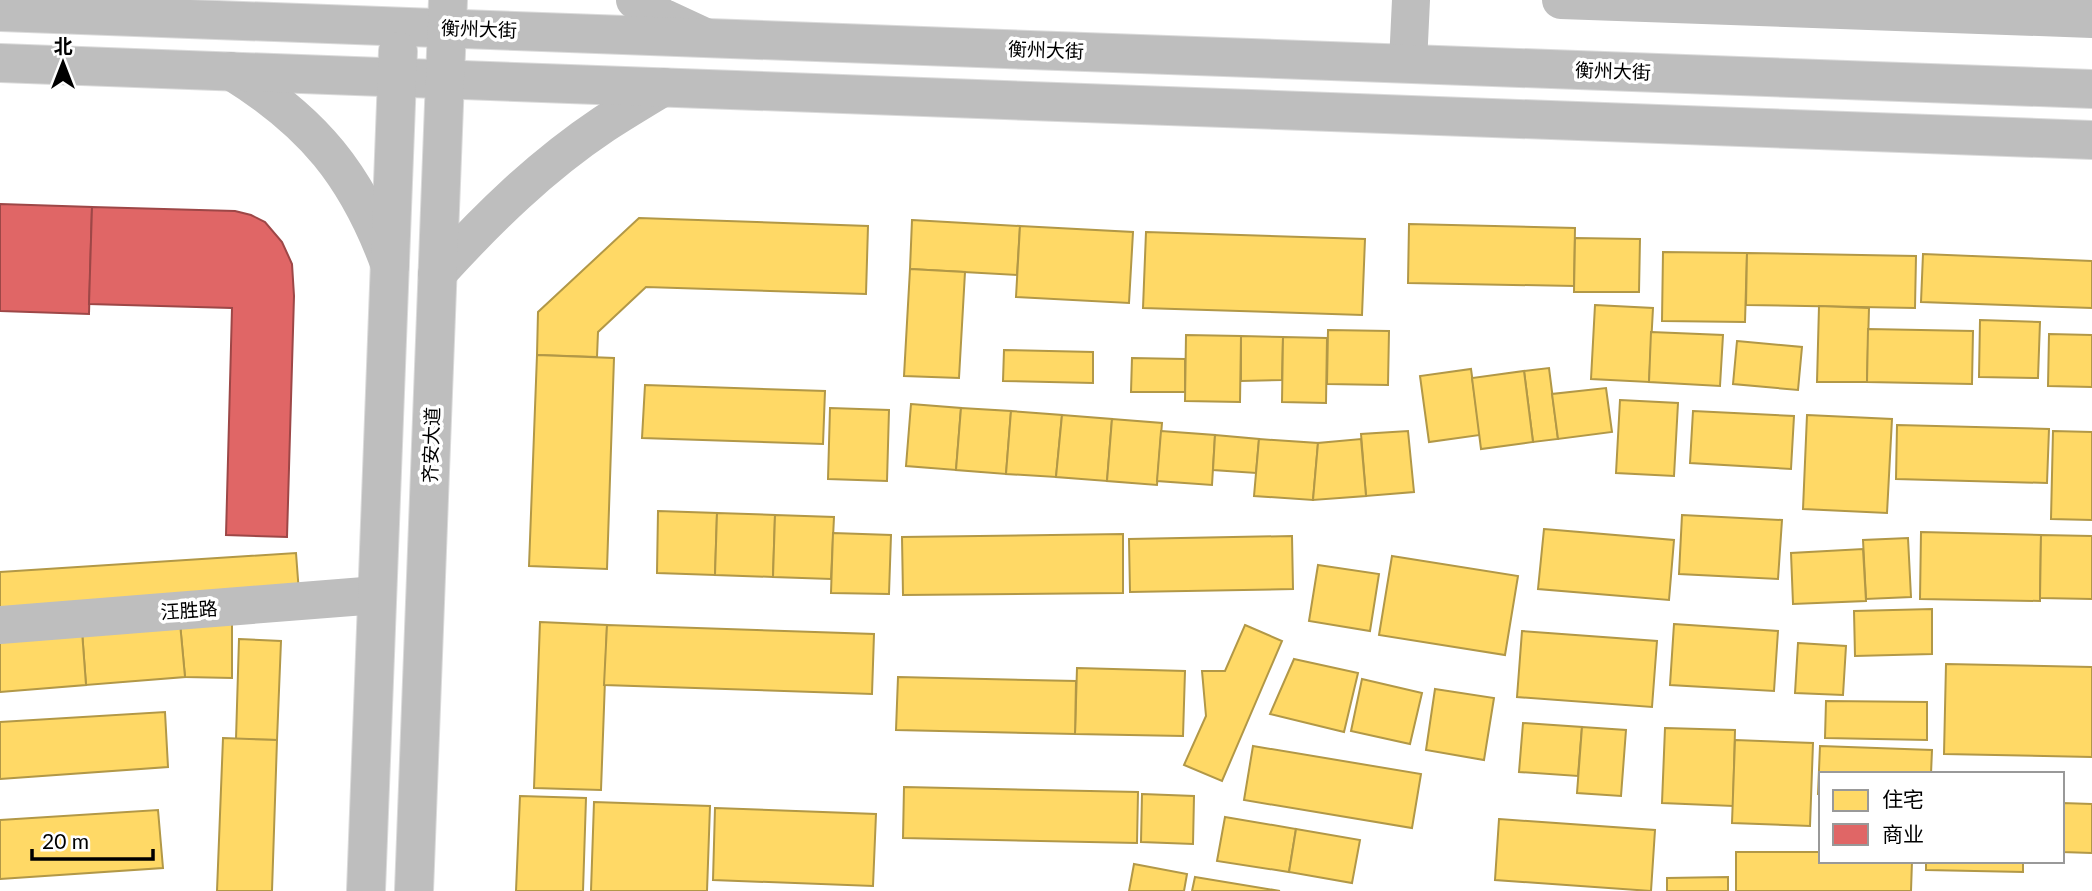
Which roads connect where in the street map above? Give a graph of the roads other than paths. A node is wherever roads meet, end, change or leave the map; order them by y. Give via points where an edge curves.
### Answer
1 (233, 0) edge
2 (635, 0) edge
3 (1411, 0) edge
4 (1561, 0) edge
5 (0, 12) edge
6 (399, 13) edge
7 (448, 14) edge
8 (190, 19) junction
9 (2092, 19) edge
10 (705, 37) junction
11 (0, 63) edge
12 (1408, 64) junction
13 (231, 71) junction
14 (397, 78) junction
15 (445, 79) junction
16 (664, 88) junction
17 (2092, 89) edge
18 (2092, 139) edge
19 (390, 266) junction
20 (437, 274) junction
21 (377, 595) junction
22 (0, 625) edge
23 (366, 891) edge
24 (414, 891) edge

1 - 8 main road
2 - 10 main road
3 - 12 main road
4 - 9 main road
5 - 8 main road, 衡州大街
6 - 7 main road, 衡州大街
6 - 8 main road, 衡州大街
6 - 14 main road
7 - 10 main road, 衡州大街
7 - 15 main road, 齐安大道
10 - 12 main road, 衡州大街
11 - 13 main road
12 - 17 main road, 衡州大街
13 - 14 main road
13 - 19 main road via 314,135 358,194
14 - 15 main road
14 - 19 main road
15 - 16 main road
15 - 20 main road, 齐安大道
16 - 18 main road
16 - 20 main road via 548,165 499,208
19 - 21 main road
20 - 24 main road, 齐安大道
21 - 22 main road, 汪胜路
21 - 23 main road

